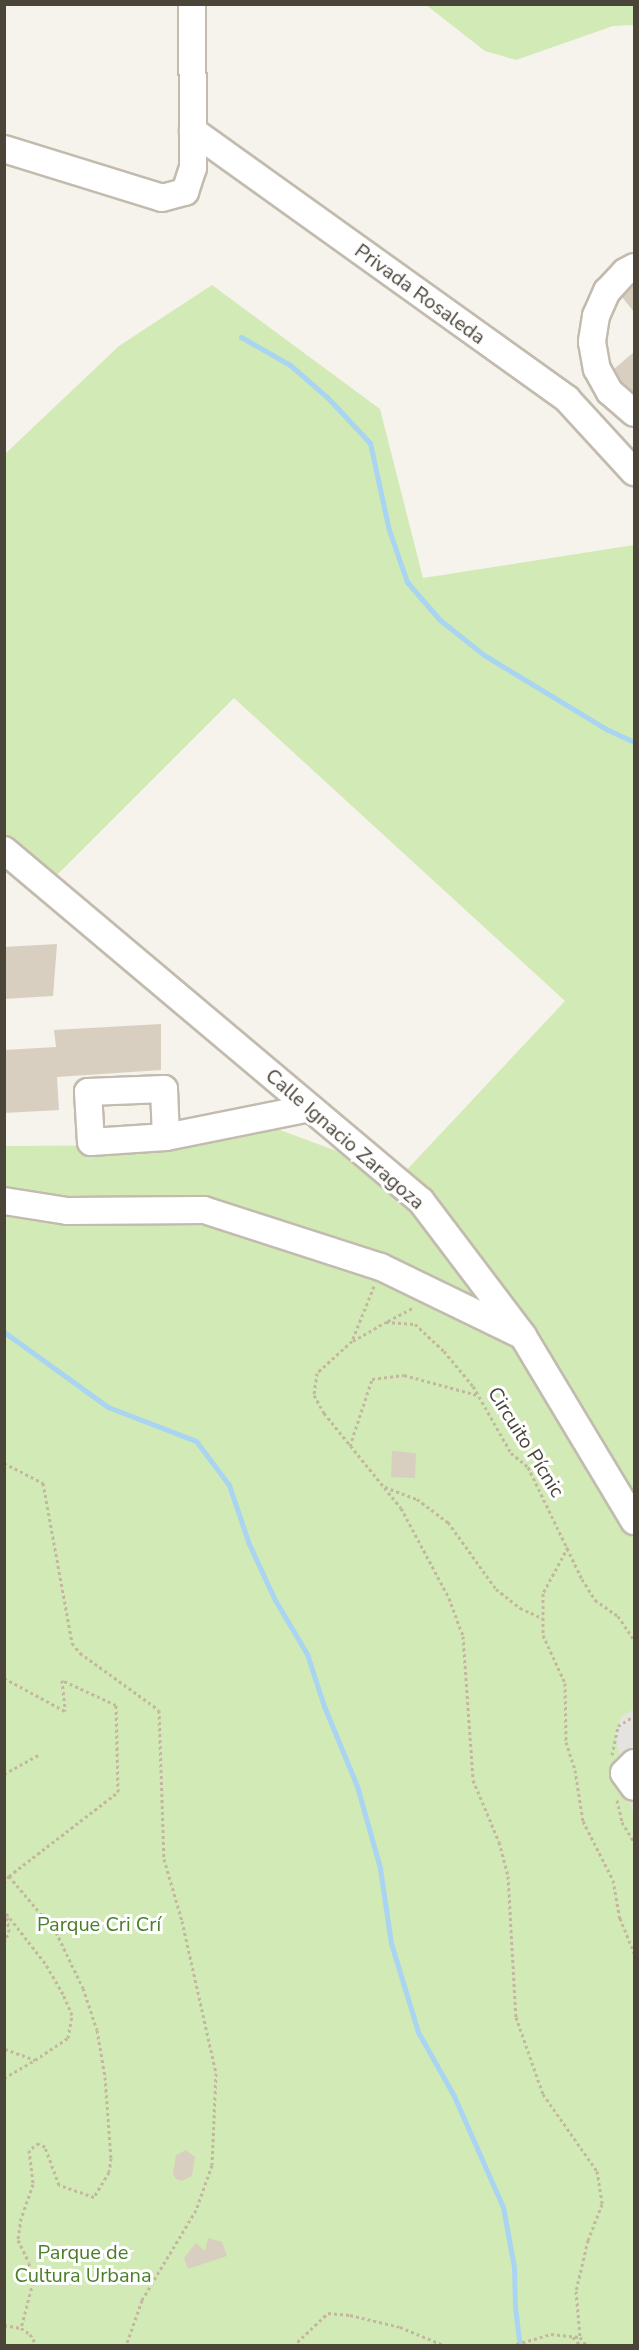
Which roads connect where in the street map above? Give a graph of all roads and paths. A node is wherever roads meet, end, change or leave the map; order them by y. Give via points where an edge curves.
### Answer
1 (192, 4) edge
2 (193, 131) junction
3 (6, 153) edge
4 (634, 267) edge
5 (597, 369) junction
6 (567, 399) junction
7 (634, 413) edge
8 (634, 472) edge
9 (4, 850) edge
10 (310, 1108) junction
11 (166, 1137) dead end
12 (4, 1201) edge
13 (381, 1267) junction
14 (435, 1293) junction
15 (386, 1322) junction
16 (523, 1336) junction
17 (352, 1341) junction
18 (477, 1395) junction
19 (350, 1446) junction
20 (4, 1463) edge
21 (384, 1487) junction
22 (634, 1521) edge
23 (568, 1547) junction
24 (543, 1618) junction
25 (634, 1640) edge
26 (4, 1678) edge
27 (38, 1755) dead end
28 (634, 1763) edge
29 (4, 1774) edge
30 (634, 1787) edge
31 (9, 1876) junction
32 (4, 1883) edge
33 (5, 1912) edge
34 (4, 1943) edge
35 (634, 1953) edge
36 (5, 2049) edge
37 (35, 2060) junction
38 (4, 2078) edge
39 (4, 2325) edge
40 (21, 2328) junction
41 (573, 2337) junction
42 (580, 2337) junction
43 (37, 2346) edge
44 (126, 2346) edge
45 (294, 2346) edge
46 (447, 2346) edge
47 (510, 2346) edge
48 (581, 2346) edge
49 (587, 2346) edge

1 - 2 street
2 - 3 street via 193,168 185,192 162,198
2 - 6 street, Privada Rosaleda
4 - 5 street via 607,291 596,316 592,342
5 - 6 street
5 - 7 street via 610,392
6 - 8 street, Privada Rosaleda
9 - 10 street, Calle Ignacio Zaragoza
10 - 11 street
10 - 16 street, Calle Ignacio Zaragoza via 421,1201
12 - 13 street via 67,1211 204,1210
13 - 14 street
13 - 17 path
14 - 15 path
14 - 16 street
15 - 17 path
15 - 18 path, Circuito Pícnic via 415,1324 444,1351
16 - 22 street, Calle Ignacio Zaragoza
17 - 19 path via 317,1373 314,1395
18 - 19 path via 404,1376 372,1379
18 - 23 path, Circuito Pícnic via 510,1453 528,1467
19 - 21 path
20 - 44 path via 43,1483 72,1643 80,1653 159,1710 164,1859 216,2073 212,2165 196,2210 142,2300
21 - 24 path via 417,1499 447,1522 496,1589 520,1608
21 - 42 path via 401,1508 449,1599 463,1636 473,1780 499,1842 508,1876 516,2017 543,2094 597,2171 602,2204 588,2240 576,2291
23 - 24 path via 543,1593
23 - 25 path, Circuito Pícnic via 595,1600 618,1616
24 - 35 path via 543,1635 565,1683 566,1742 583,1821 613,1880 620,1918
26 - 31 path via 66,1711 62,1680 116,1705 118,1792
27 - 29 path
28 - 30 street via 624,1773
31 - 32 path
31 - 40 path via 56,1932 83,1988 97,2030 105,2077 111,2158 109,2172 97,2194 88,2197 60,2185 45,2147 39,2143 29,2150 33,2184 18,2240 33,2282
33 - 34 path via 9,1932
33 - 37 path via 45,1963 72,2015 68,2038
36 - 37 path
37 - 38 path
39 - 40 path
40 - 43 path
41 - 42 path
41 - 47 path via 551,2334
41 - 48 path
42 - 49 path
45 - 46 path via 328,2313 400,2327

